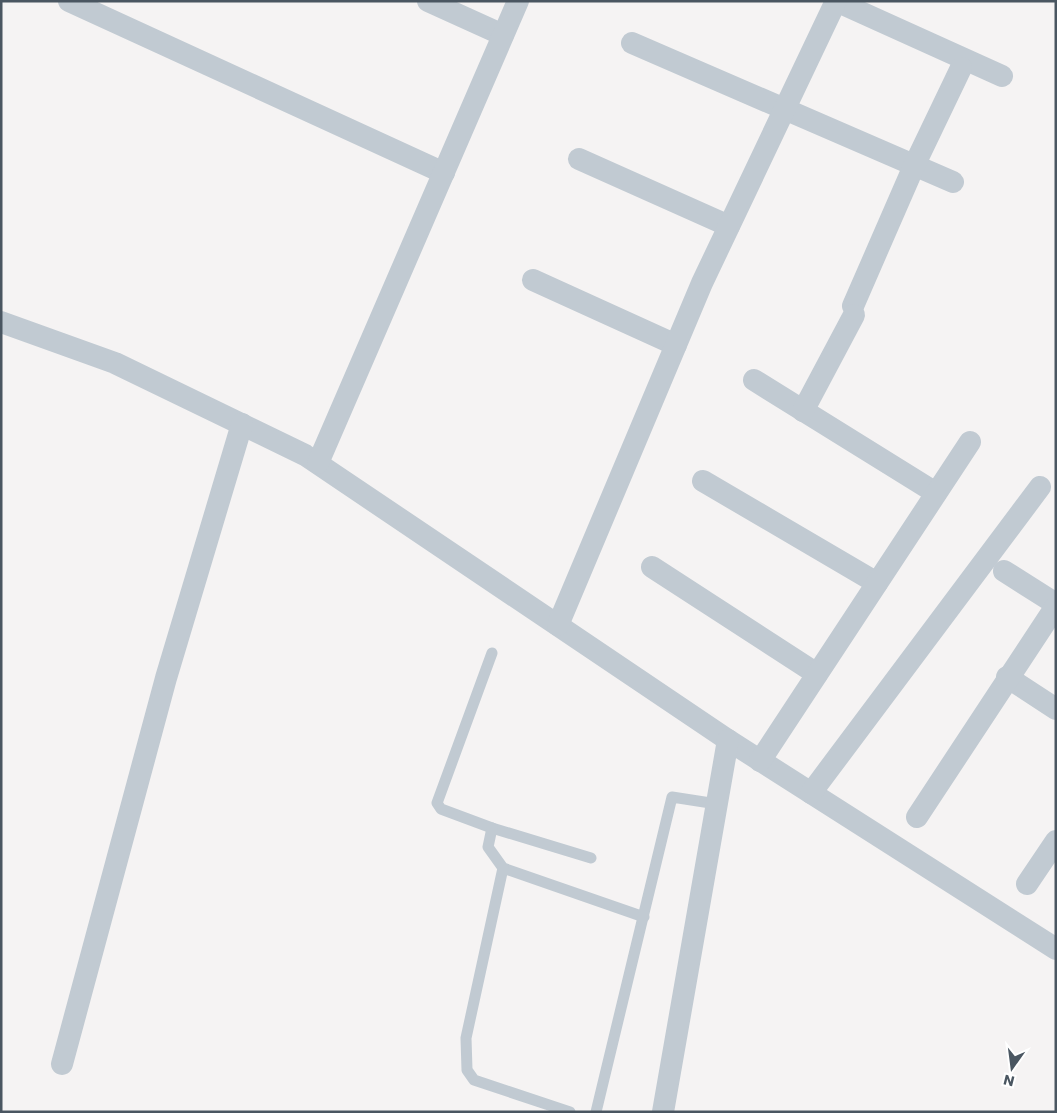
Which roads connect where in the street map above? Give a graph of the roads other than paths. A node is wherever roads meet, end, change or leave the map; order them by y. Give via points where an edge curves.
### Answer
1 (69, 1) edge
2 (428, 1) edge
3 (518, 1) edge
4 (836, 1) edge
5 (503, 35) junction
6 (632, 43) dead end
7 (961, 68) dead end
8 (1002, 76) dead end
9 (784, 110) junction
10 (580, 159) dead end
11 (914, 166) junction
12 (444, 172) junction
13 (953, 182) dead end
14 (729, 226) junction
15 (533, 280) dead end
16 (1, 322) edge
17 (676, 345) junction
18 (754, 380) dead end
19 (804, 411) junction
20 (242, 424) junction
21 (970, 442) dead end
22 (318, 463) junction
23 (703, 481) dead end
24 (1040, 487) dead end
25 (936, 493) junction
26 (652, 567) dead end
27 (1004, 571) dead end
28 (877, 583) junction
29 (1056, 605) edge
30 (558, 625) junction
31 (492, 653) dead end
32 (817, 674) junction
33 (1007, 677) junction
34 (1056, 709) edge
35 (728, 740) junction
36 (760, 760) junction
37 (811, 793) junction
38 (717, 804) junction
39 (917, 818) dead end
40 (492, 828) junction
41 (1056, 841) edge
42 (591, 858) dead end
43 (503, 868) junction
44 (1027, 884) dead end
45 (644, 917) junction
46 (1056, 949) edge
47 (62, 1064) dead end
48 (570, 1112) edge
49 (596, 1112) edge
50 (663, 1112) edge

1 - 12 street
2 - 5 street
3 - 5 street
4 - 8 street
4 - 9 street
5 - 12 street
6 - 9 street
7 - 11 street
9 - 11 street
9 - 14 street
10 - 14 street
11 - 13 street
11 - 19 street via 854,310
12 - 22 street
14 - 17 street
15 - 17 street
16 - 20 street via 115,363
17 - 30 street
18 - 19 street
19 - 25 street
20 - 22 street
20 - 47 street via 166,678
21 - 25 street
22 - 30 street
23 - 28 street
24 - 37 street
25 - 28 street
26 - 32 street
27 - 29 street
28 - 32 street
29 - 33 street
30 - 35 street
31 - 40 lane via 437,803 441,809
32 - 36 street
33 - 34 street
33 - 39 street
35 - 36 street
35 - 38 street
36 - 37 street
37 - 46 street
38 - 45 lane via 672,797
38 - 50 street
40 - 42 lane
40 - 43 lane via 488,847
41 - 44 street
43 - 45 lane
43 - 48 lane via 466,1038 467,1070 474,1080
45 - 49 lane

